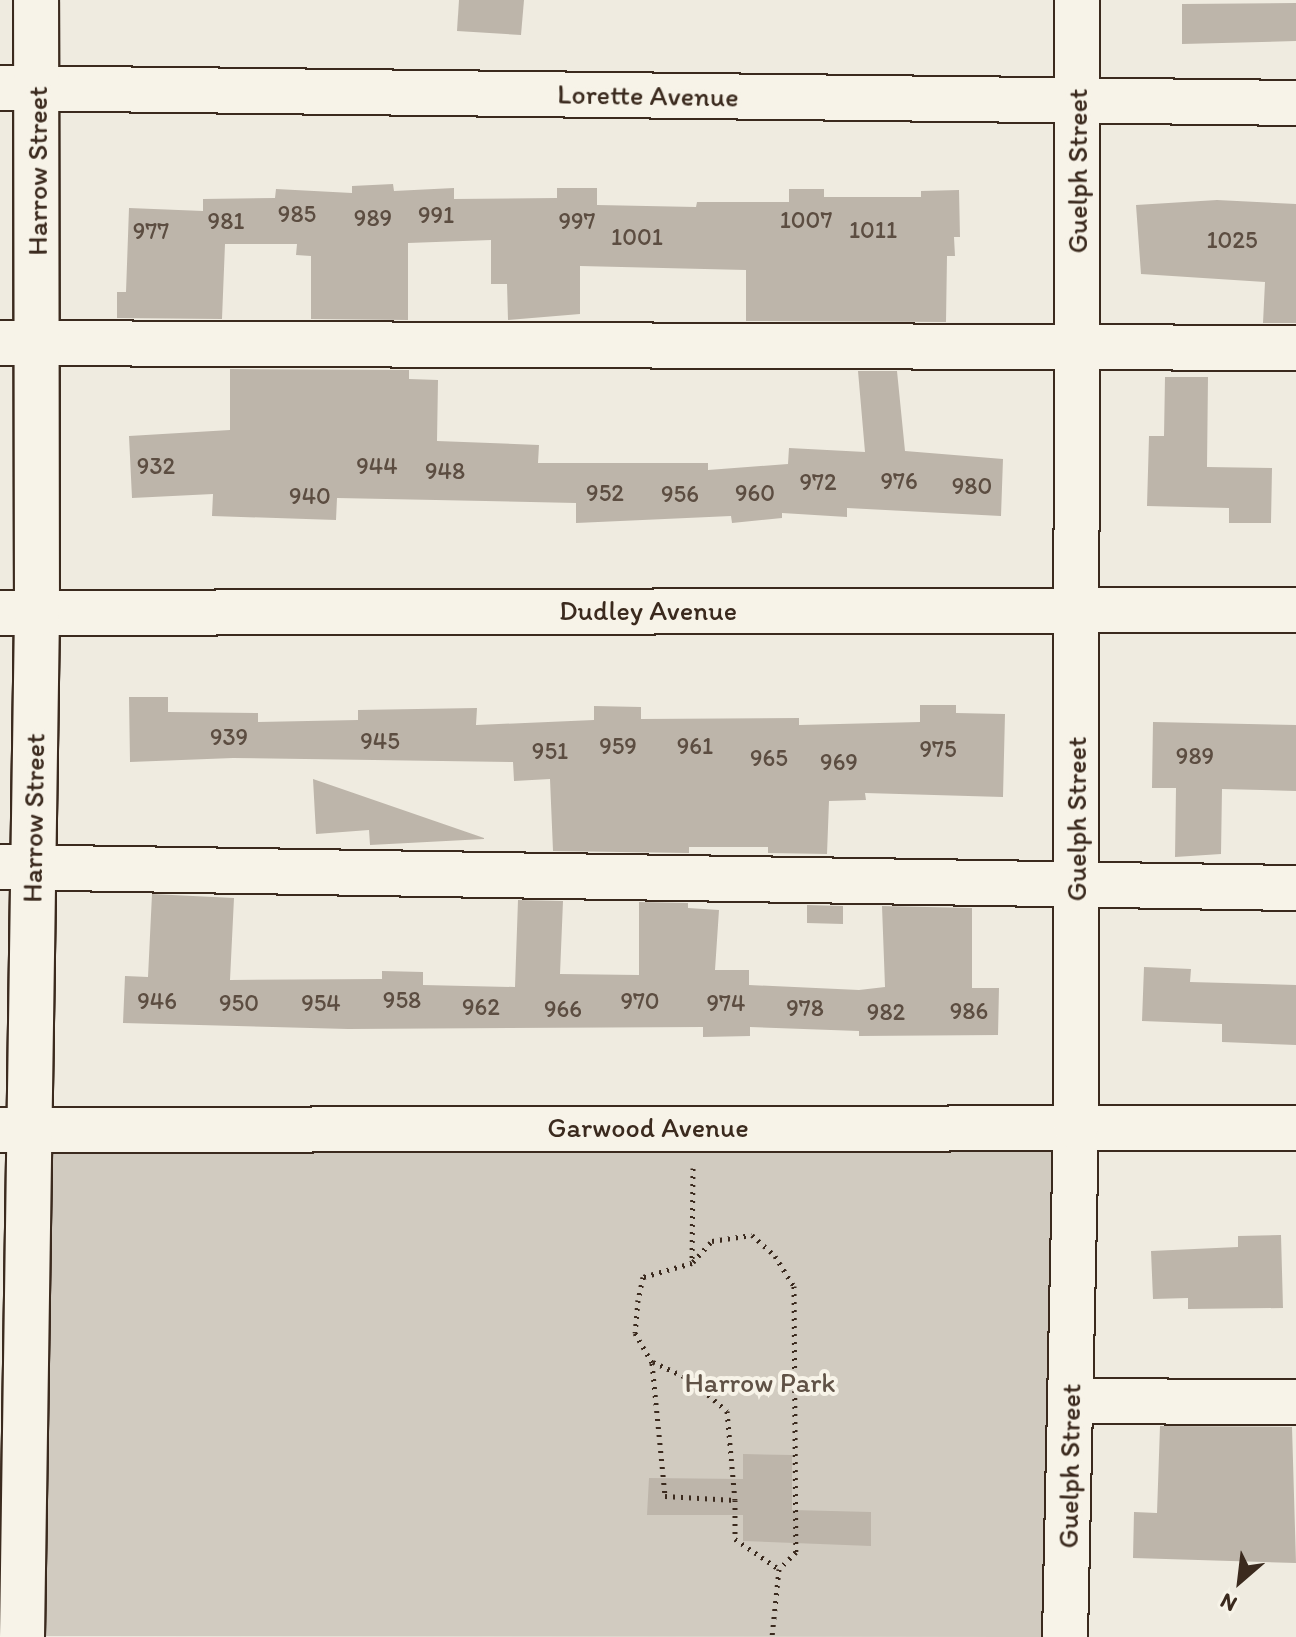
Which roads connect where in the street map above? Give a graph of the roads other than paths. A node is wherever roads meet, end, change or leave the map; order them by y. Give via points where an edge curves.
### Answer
1 (36, 0) edge
2 (1077, 0) edge
3 (19, 88) edge
4 (1077, 101) junction
5 (1296, 103) edge
6 (18, 344) edge
7 (1077, 345) junction
8 (1296, 348) edge
9 (1078, 608) junction
10 (1296, 610) edge
11 (19, 613) edge
12 (16, 867) edge
13 (1076, 888) junction
14 (1296, 888) edge
15 (1076, 1126) junction
16 (1296, 1128) edge
17 (14, 1130) edge
18 (12, 1381) edge
19 (1070, 1401) junction
20 (1296, 1402) edge
21 (0, 1636) edge
22 (22, 1637) edge
23 (57, 1637) edge
24 (1065, 1637) edge

1 - 3 street, Harrow Street
2 - 4 street, Guelph Street
3 - 4 street, Lorette Avenue
3 - 6 street, Harrow Street
4 - 5 street, Lorette Avenue
4 - 7 street, Guelph Street
6 - 7 street
6 - 11 street, Harrow Street
7 - 8 street
7 - 9 street, Guelph Street
9 - 10 street, Dudley Avenue
9 - 11 street, Dudley Avenue
9 - 13 street, Guelph Street
11 - 12 street, Harrow Street
12 - 13 street
12 - 17 street, Harrow Street
13 - 14 street
13 - 15 street, Guelph Street
15 - 16 street, Garwood Avenue
15 - 17 street, Garwood Avenue
15 - 19 street, Guelph Street
17 - 18 street, Harrow Street
18 - 22 street, Harrow Street
19 - 20 street
19 - 24 street, Guelph Street
21 - 22 street
22 - 23 street

